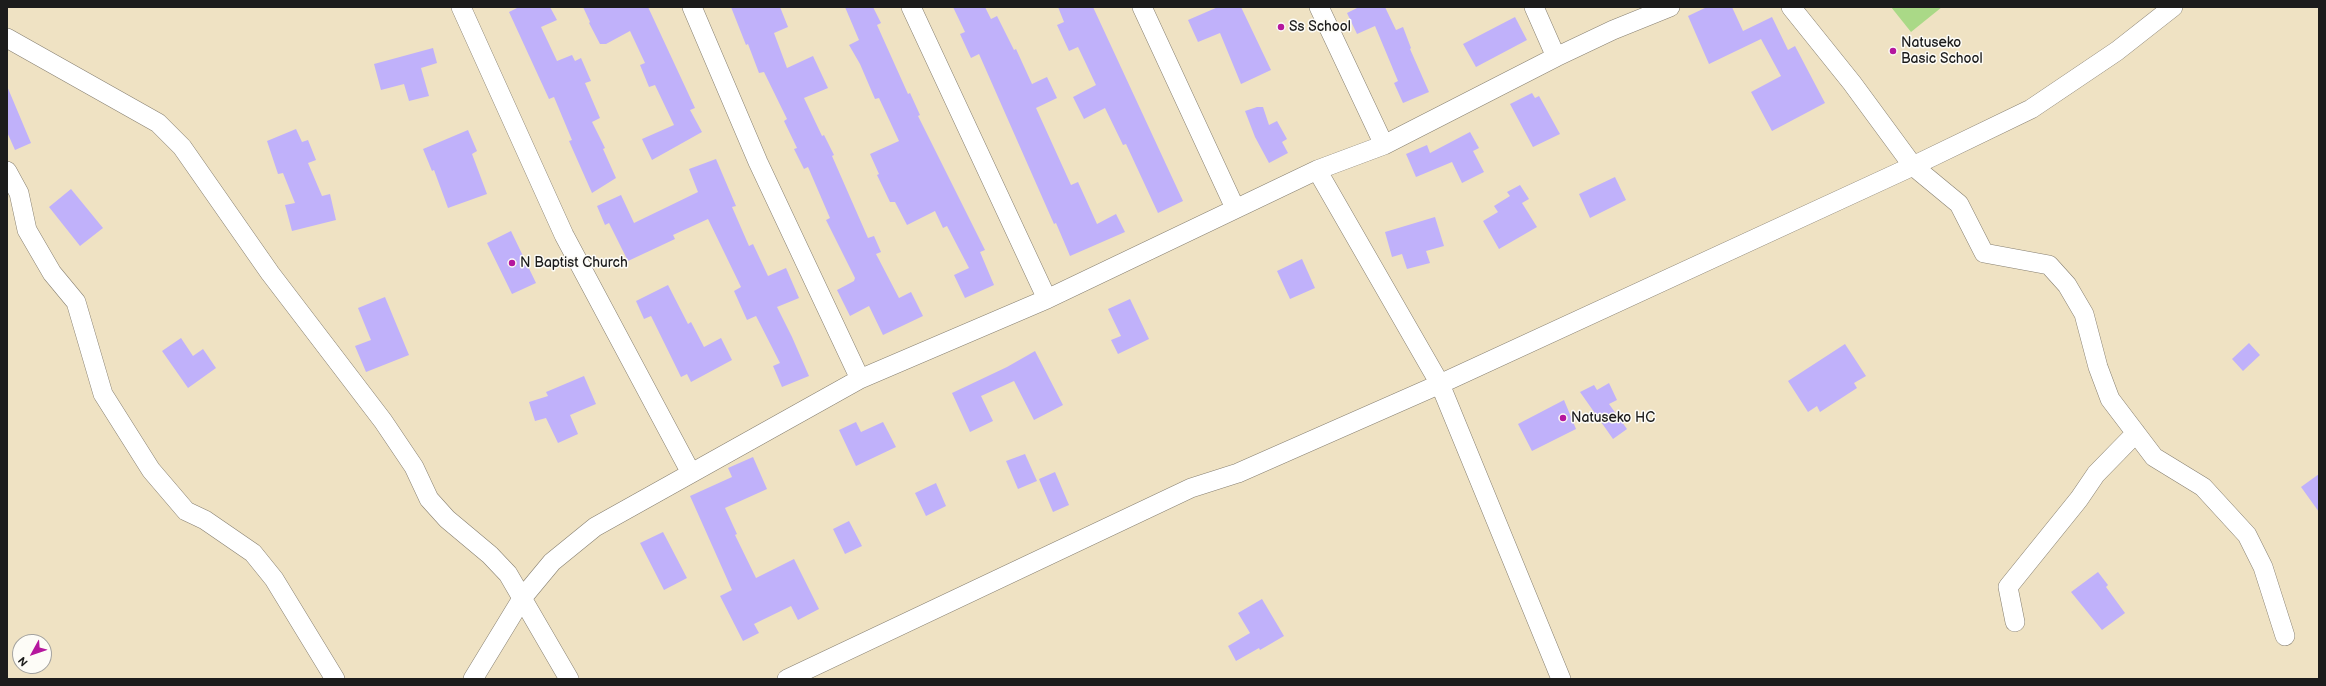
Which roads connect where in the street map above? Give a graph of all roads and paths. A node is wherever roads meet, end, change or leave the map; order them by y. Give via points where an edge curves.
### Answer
1 (461, 7) edge
2 (692, 7) edge
3 (911, 7) edge
4 (1142, 7) edge
5 (1319, 7) edge
6 (1534, 7) edge
7 (1670, 7) edge
8 (1791, 7) edge
9 (2173, 7) edge
10 (7, 38) edge
11 (1556, 57) junction
12 (1384, 145) junction
13 (1913, 166) junction
14 (1317, 170) junction
15 (7, 171) edge
16 (1235, 208) junction
17 (1047, 299) junction
18 (860, 379) junction
19 (1440, 384) junction
20 (2136, 433) junction
21 (691, 473) junction
22 (523, 597) junction
23 (2015, 622) dead end
24 (2285, 636) dead end
25 (335, 679) edge
26 (474, 679) edge
27 (569, 679) edge
28 (787, 679) edge
29 (1561, 679) edge

1 - 21 street via 564,235
2 - 18 street via 758,162
3 - 17 street
4 - 16 street
5 - 12 street
6 - 11 street
7 - 11 street
8 - 13 street via 1852,83
9 - 13 street via 2117,51 2031,109
10 - 22 street via 158,123 182,147 270,273 382,421 414,467 429,500 447,520 490,555 508,574
11 - 12 street
12 - 14 street
13 - 19 street
13 - 20 street via 1959,204 1984,254 2049,265 2067,285 2084,314 2098,367 2110,399
14 - 16 street
14 - 19 street
15 - 25 street via 19,193 27,230 52,272 76,302 103,394 151,470 186,511 205,520 253,554 274,579
16 - 17 street
17 - 18 street
18 - 21 street
19 - 28 street via 1238,474 1191,488
19 - 29 street
20 - 23 street via 2096,474 2008,588
20 - 24 street via 2154,457 2203,487 2247,535 2263,567
21 - 22 street via 595,527 552,562
22 - 26 street
22 - 27 street

